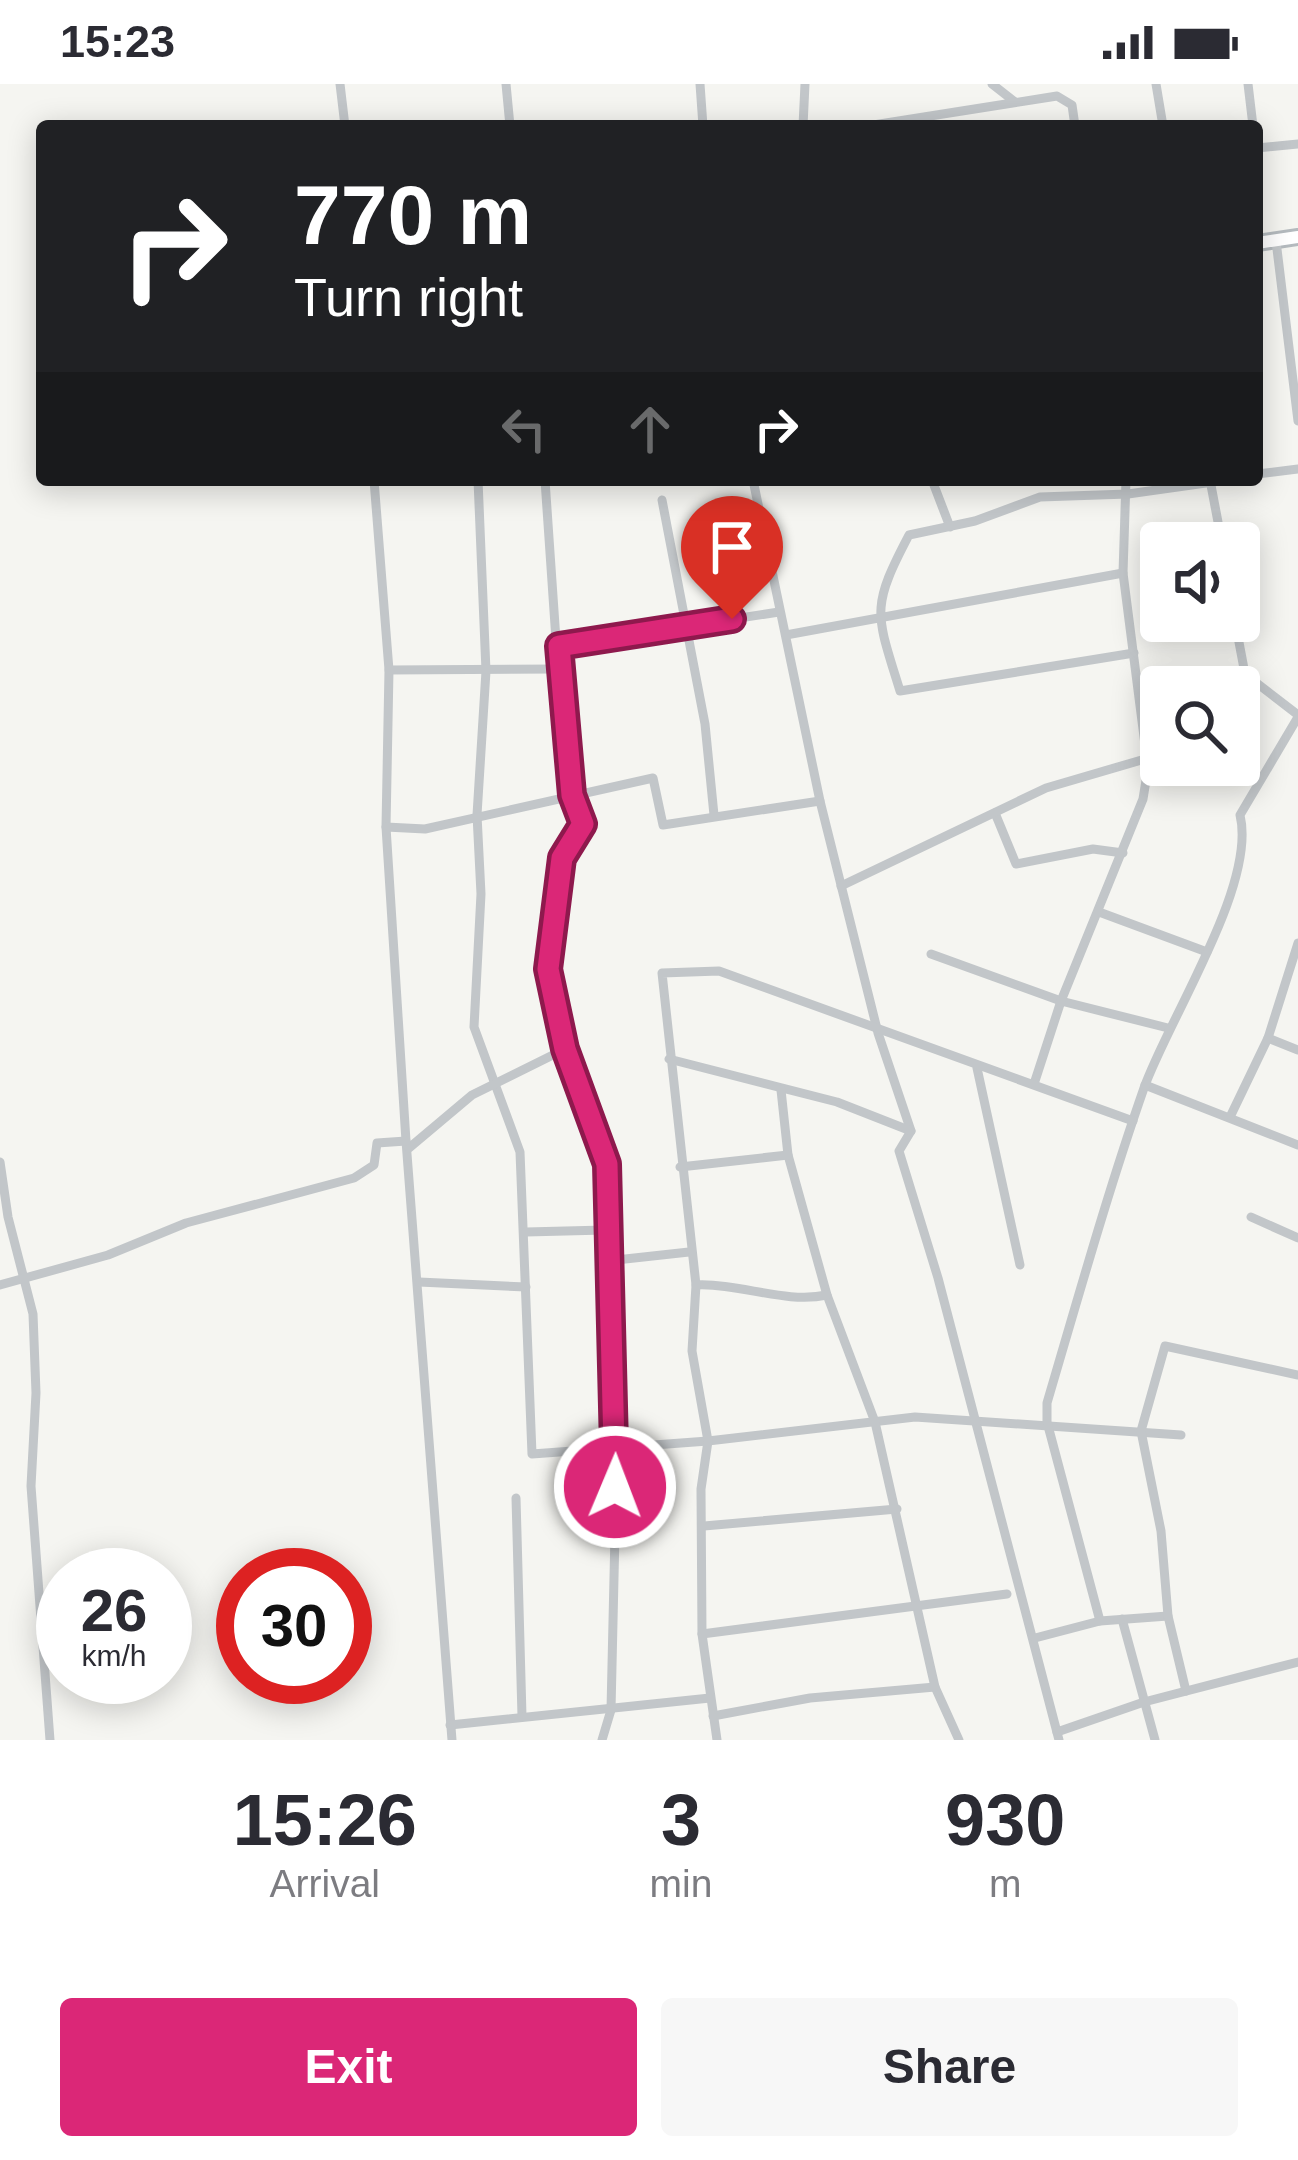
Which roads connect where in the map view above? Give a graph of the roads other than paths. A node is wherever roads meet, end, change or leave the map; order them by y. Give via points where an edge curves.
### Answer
1 (340, 84) edge
2 (506, 84) edge
3 (700, 84) edge
4 (805, 84) edge
5 (992, 84) edge
6 (1156, 84) edge
7 (1248, 84) edge
8 (1016, 102) junction
9 (344, 120) edge
10 (509, 120) edge
11 (703, 120) edge
12 (803, 120) edge
13 (904, 120) edge
14 (1073, 120) edge
15 (1162, 120) edge
16 (1252, 120) edge
17 (1298, 144) edge
18 (1263, 147) edge
19 (1298, 237) edge
20 (1276, 242) junction
21 (1263, 243) edge
22 (1294, 332) edge
23 (1298, 421) edge
24 (1298, 469) edge
25 (1263, 473) edge
26 (374, 486) edge
27 (478, 486) edge
28 (546, 486) edge
29 (754, 486) edge
30 (934, 486) edge
31 (1127, 486) edge
32 (1183, 486) edge
33 (1211, 486) edge
34 (1128, 494) junction
35 (662, 500) dead end
36 (1218, 522) edge
37 (950, 527) junction
38 (1123, 574) junction
39 (778, 612) junction
40 (877, 616) junction
41 (685, 625) junction
42 (786, 635) junction
43 (1239, 642) edge
44 (559, 646) junction
45 (1134, 653) junction
46 (558, 669) junction
47 (389, 670) junction
48 (486, 671) junction
49 (1298, 716) edge
50 (1140, 717) edge
51 (1140, 760) edge
52 (1144, 786) edge
53 (572, 795) junction
54 (820, 801) junction
55 (995, 813) junction
56 (714, 814) junction
57 (477, 815) junction
58 (386, 827) junction
59 (1123, 853) junction
60 (841, 886) junction
61 (1099, 912) junction
62 (1298, 943) edge
63 (1207, 952) junction
64 (931, 954) dead end
65 (1061, 1001) junction
66 (1168, 1028) junction
67 (878, 1033) junction
68 (1268, 1038) junction
69 (565, 1049) junction
70 (1298, 1050) edge
71 (669, 1058) junction
72 (977, 1068) junction
73 (495, 1084) junction
74 (1034, 1084) junction
75 (1145, 1085) junction
76 (781, 1090) junction
77 (1231, 1115) junction
78 (1133, 1120) junction
79 (910, 1131) junction
80 (407, 1144) junction
81 (1298, 1145) edge
82 (788, 1155) junction
83 (0, 1162) edge
84 (680, 1166) junction
85 (1251, 1217) dead end
86 (605, 1230) junction
87 (526, 1232) junction
88 (1298, 1238) edge
89 (689, 1252) junction
90 (608, 1261) junction
91 (1020, 1265) dead end
92 (22, 1280) junction
93 (419, 1282) junction
94 (0, 1285) edge
95 (696, 1285) junction
96 (526, 1287) junction
97 (827, 1295) junction
98 (1298, 1375) edge
99 (974, 1418) junction
100 (875, 1422) junction
101 (1047, 1422) junction
102 (1141, 1431) junction
103 (1181, 1435) dead end
104 (708, 1442) junction
105 (616, 1445) junction
106 (515, 1498) dead end
107 (897, 1509) junction
108 (704, 1526) junction
109 (1007, 1594) dead end
110 (913, 1602) junction
111 (1168, 1616) junction
112 (1122, 1619) junction
113 (1100, 1621) junction
114 (702, 1634) junction
115 (1035, 1638) junction
116 (1298, 1663) edge
117 (935, 1687) junction
118 (1186, 1690) junction
119 (710, 1698) junction
120 (1144, 1702) junction
121 (611, 1710) junction
122 (522, 1716) junction
123 (713, 1716) junction
124 (450, 1725) junction
125 (1058, 1736) edge
126 (50, 1740) edge
127 (452, 1740) edge
128 (602, 1740) edge
129 (717, 1740) edge
130 (959, 1740) edge
131 (1155, 1740) edge

1 - 9 street
2 - 10 street
3 - 11 street
4 - 12 street
5 - 8 street
6 - 15 street
7 - 16 street
8 - 13 street
8 - 14 street via 1066,96
17 - 18 street
19 - 20 street
20 - 21 street
20 - 22 street
22 - 23 street
24 - 25 street
26 - 47 street
27 - 48 street
28 - 44 street
29 - 39 street
30 - 37 street
31 - 34 street
32 - 34 street
33 - 36 street
34 - 37 street via 1040,496
34 - 38 street
35 - 41 street
37 - 40 street via 909,535
38 - 40 street
38 - 45 street
39 - 41 street
39 - 42 street
40 - 42 street
40 - 45 street via 900,691
41 - 44 street
41 - 56 street
42 - 54 street
43 - 49 street via 1246,674
44 - 46 street
45 - 50 street
46 - 48 street
46 - 53 street
47 - 48 street
47 - 58 street
48 - 57 street
49 - 63 street via 1240,815 1237,872
51 - 55 street via 1046,788
52 - 59 street
53 - 56 street via 653,778 663,825
53 - 57 street
53 - 69 street via 583,824 562,858 548,969
54 - 56 street
54 - 60 street
55 - 59 street via 1016,864 1093,849
55 - 60 street
57 - 58 street via 425,829
57 - 73 street via 474,1027
58 - 80 street
59 - 61 street
60 - 67 street
61 - 63 street
61 - 65 street
62 - 68 street
63 - 66 street
64 - 65 street
65 - 66 street
65 - 74 street
66 - 75 street
67 - 71 street via 719,971 684,968 662,973
67 - 72 street
67 - 79 street
68 - 70 street
68 - 77 street
69 - 73 street
69 - 86 street via 607,1164
71 - 76 street
71 - 84 street
72 - 74 street
72 - 91 street
73 - 80 street
73 - 87 street via 520,1152
74 - 78 street
75 - 77 street
75 - 78 street
76 - 79 street
76 - 82 street
77 - 81 street
78 - 101 street
79 - 99 street via 899,1151
80 - 92 street via 377,1142 374,1165 354,1178 186,1223
80 - 93 street
82 - 84 street
82 - 97 street
83 - 92 street
84 - 89 street
85 - 88 street
86 - 87 street
86 - 90 street
87 - 96 street
89 - 90 street
89 - 95 street
90 - 105 street
92 - 94 street
92 - 126 street via 32,1314 31,1486
93 - 96 street
93 - 124 street
95 - 97 street
95 - 104 street via 692,1351
96 - 105 street via 532,1454
97 - 100 street
98 - 102 street via 1165,1346
99 - 100 street
99 - 101 street
99 - 115 street
100 - 104 street
100 - 107 street
101 - 102 street
101 - 113 street
102 - 103 street
102 - 111 street
104 - 105 street
104 - 108 street
105 - 121 street
106 - 122 street
107 - 108 street
107 - 110 street
108 - 114 street
109 - 110 street
110 - 114 street
110 - 117 street
111 - 112 street
111 - 118 street
112 - 113 street
112 - 120 street
113 - 115 street
114 - 119 street
115 - 125 street
116 - 118 street
117 - 123 street
117 - 130 street
118 - 120 street
119 - 121 street
119 - 123 street
120 - 125 street
120 - 131 street
121 - 122 street
121 - 128 street
122 - 124 street
123 - 129 street
124 - 127 street

